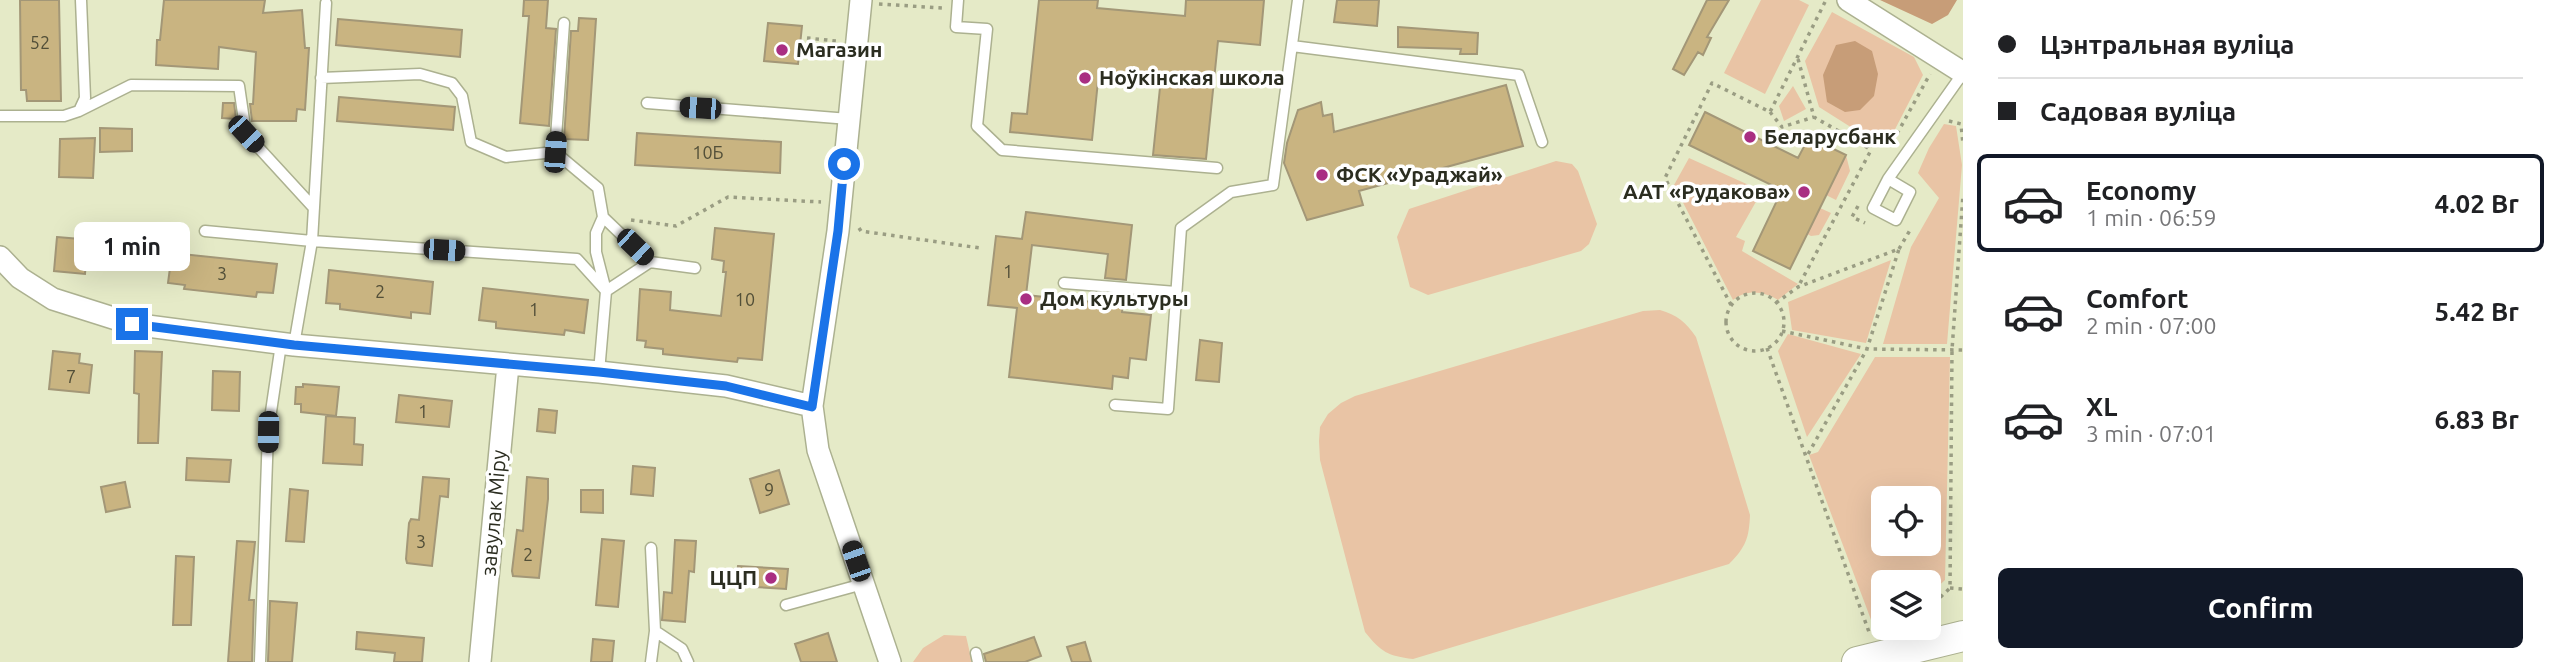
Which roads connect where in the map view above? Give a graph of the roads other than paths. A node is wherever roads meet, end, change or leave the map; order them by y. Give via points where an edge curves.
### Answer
1 (82, 0) edge
2 (1298, 0) edge
3 (860, 1) edge
4 (326, 3) dead end
5 (958, 4) edge
6 (1842, 4) edge
7 (564, 23) dead end
8 (1292, 46) junction
9 (1963, 71) edge
10 (321, 78) junction
11 (647, 103) dead end
12 (79, 111) junction
13 (0, 116) edge
14 (849, 119) junction
15 (1542, 142) dead end
16 (555, 152) junction
17 (1217, 169) dead end
18 (1888, 179) dead end
19 (314, 208) junction
20 (603, 217) junction
21 (205, 231) dead end
22 (312, 241) junction
23 (0, 257) edge
24 (650, 262) junction
25 (695, 268) dead end
26 (1064, 283) dead end
27 (606, 291) junction
28 (1176, 292) junction
29 (288, 344) junction
30 (508, 365) junction
31 (599, 372) junction
32 (1115, 405) dead end
33 (812, 407) junction
34 (650, 548) dead end
35 (863, 584) junction
36 (786, 605) dead end
37 (655, 631) junction
38 (1962, 631) edge
39 (260, 662) edge
40 (480, 662) edge
41 (651, 662) edge
42 (688, 662) edge
43 (890, 662) edge
44 (1857, 662) edge

1 - 12 lane via 85,98
2 - 8 lane
3 - 14 street
4 - 10 lane
5 - 17 lane via 956,27 987,29 977,126 1002,150
6 - 9 street
7 - 16 lane
8 - 15 lane via 1519,75
8 - 28 lane via 1273,185 1231,192 1181,228
9 - 18 lane
10 - 16 lane via 420,74 452,83 462,96 471,142 506,157
10 - 19 lane
11 - 14 lane
12 - 13 lane via 64,116
12 - 19 lane via 131,85 239,86 246,134
14 - 33 street
16 - 20 lane via 598,188
19 - 22 lane
20 - 24 lane
20 - 27 lane via 596,233 596,252
21 - 22 lane
22 - 27 lane via 577,259
22 - 29 lane
23 - 29 street via 20,278 54,299 132,324
24 - 25 lane
24 - 27 lane
26 - 28 lane
27 - 31 lane
28 - 32 lane via 1168,409
29 - 30 street
29 - 39 lane via 268,432
30 - 31 street
30 - 40 street, завулак Міру
31 - 33 street via 726,386
33 - 35 street via 818,450
34 - 37 lane
35 - 36 lane
35 - 43 street
37 - 41 lane
37 - 42 lane via 682,649
38 - 44 main road

